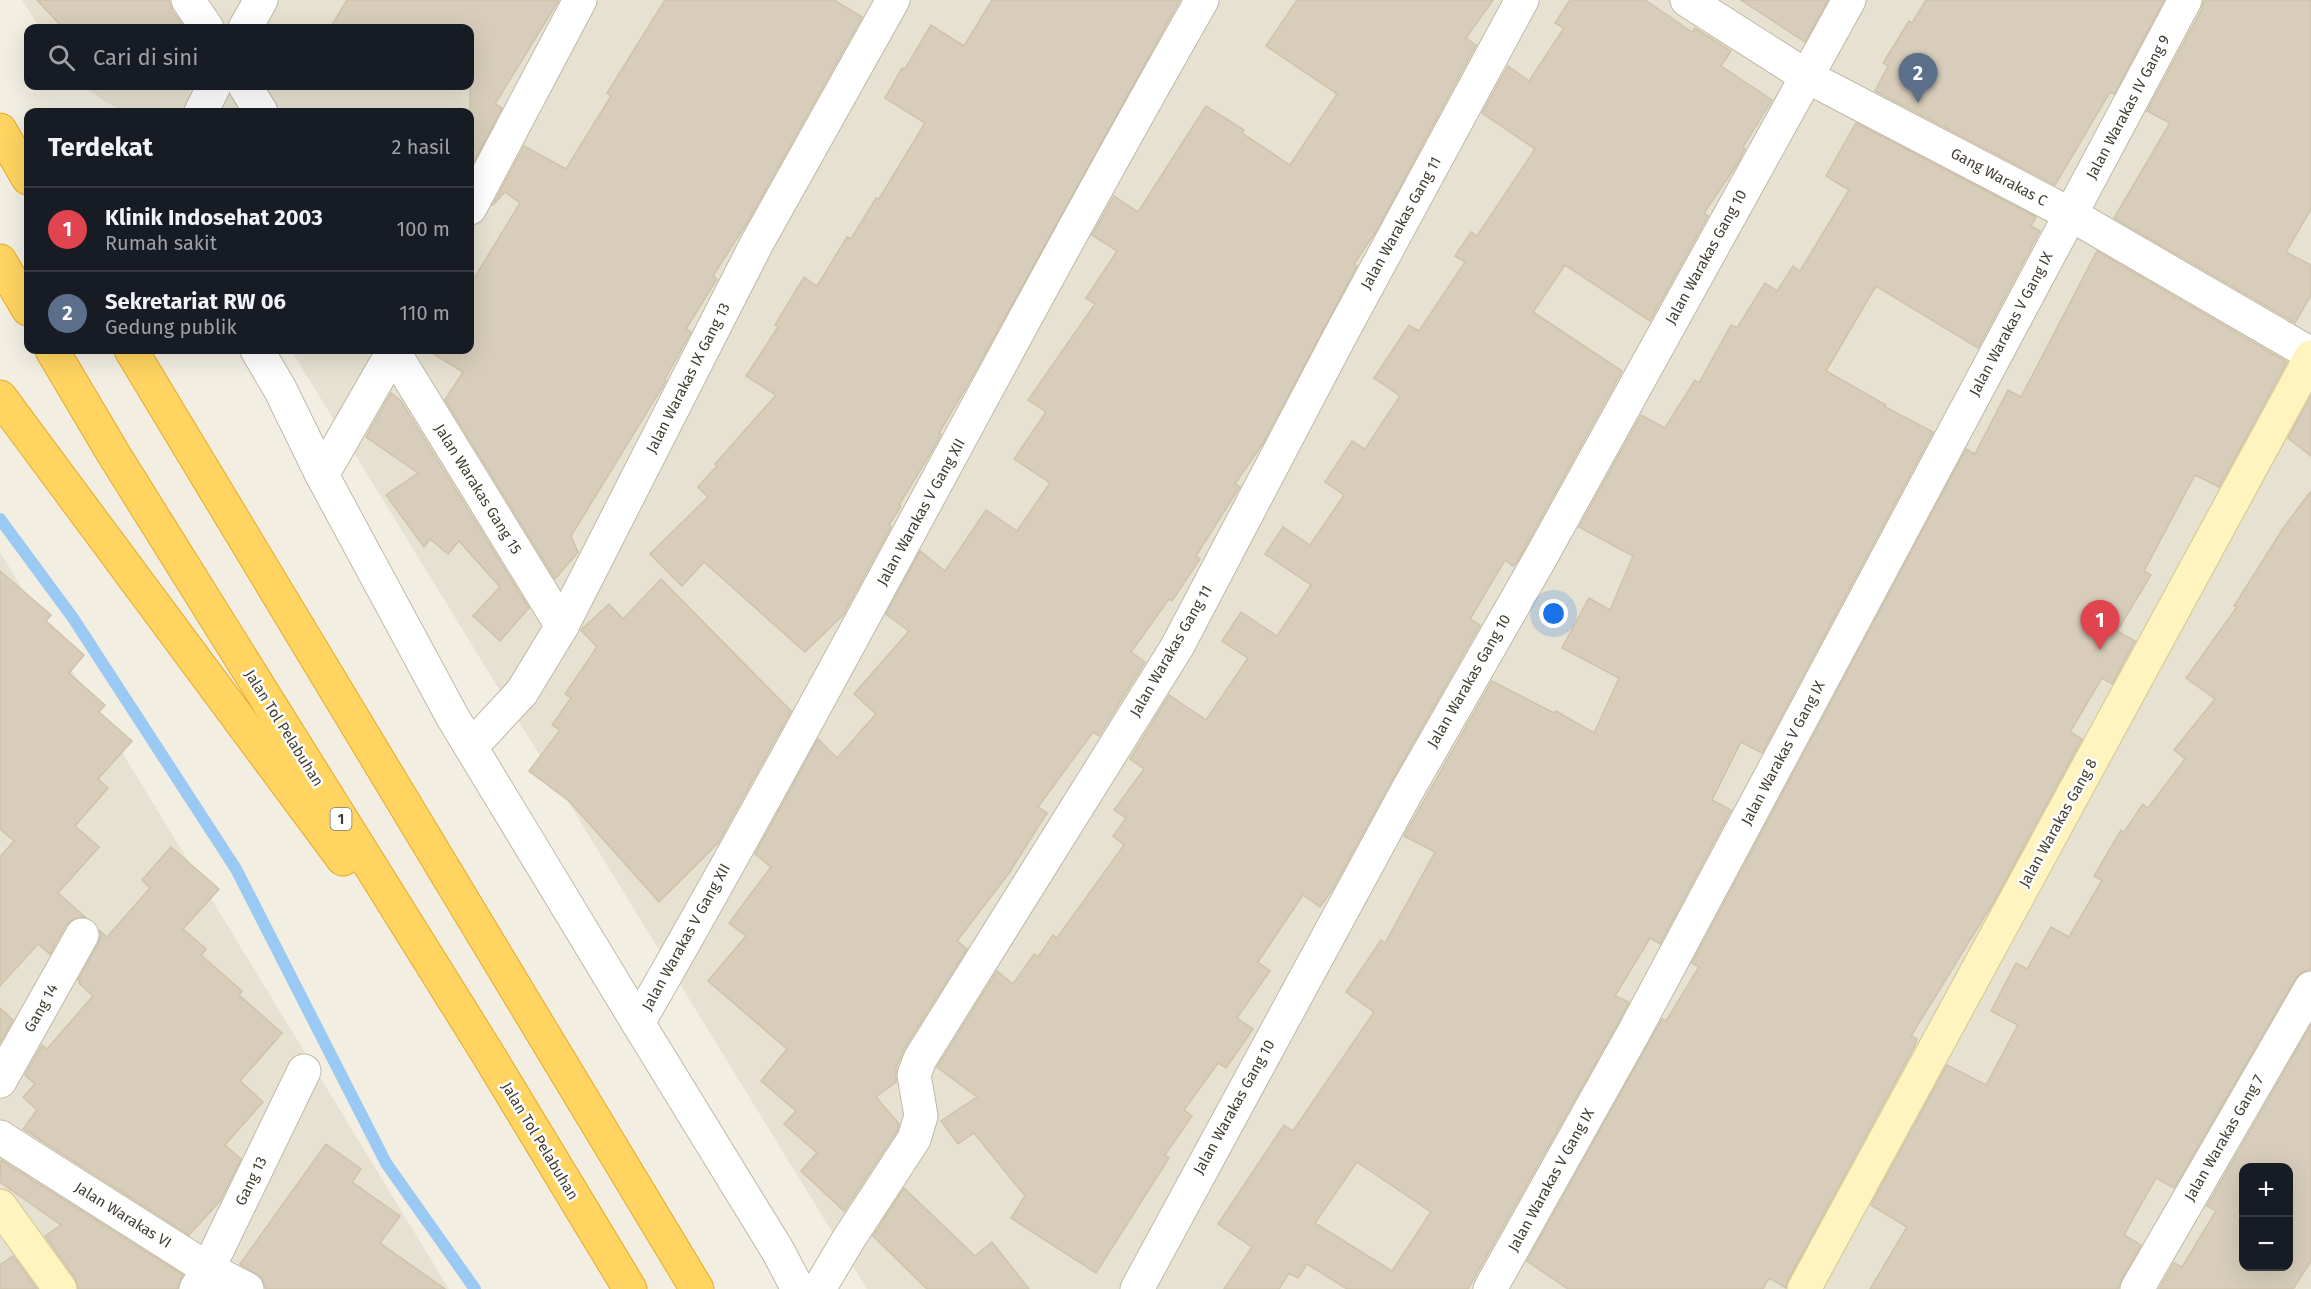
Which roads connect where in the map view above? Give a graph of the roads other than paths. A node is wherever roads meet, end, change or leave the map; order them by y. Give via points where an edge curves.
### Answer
1 (188, 0) edge
2 (261, 0) edge
3 (580, 0) edge
4 (893, 0) edge
5 (1202, 0) edge
6 (1522, 0) edge
7 (1687, 0) edge
8 (1849, 0) edge
9 (2185, 0) edge
10 (204, 24) edge
11 (247, 24) edge
12 (1806, 76) junction
13 (212, 90) edge
14 (247, 90) edge
15 (203, 108) edge
16 (259, 108) edge
17 (0, 130) edge
18 (24, 171) edge
19 (474, 200) edge
20 (2070, 214) junction
21 (0, 261) edge
22 (24, 302) edge
23 (54, 354) edge
24 (132, 354) edge
25 (259, 354) edge
26 (392, 354) edge
27 (396, 354) edge
28 (2311, 356) edge
29 (0, 397) edge
30 (322, 475) junction
31 (562, 626) junction
32 (479, 739) junction
33 (82, 935) dead end
34 (2311, 988) edge
35 (638, 1023) junction
36 (486, 1051) junction
37 (304, 1071) dead end
38 (0, 1081) edge
39 (0, 1137) edge
40 (0, 1206) edge
41 (202, 1279) edge
42 (823, 1281) edge
43 (60, 1289) edge
44 (248, 1289) edge
45 (630, 1289) edge
46 (697, 1289) edge
47 (798, 1289) edge
48 (1137, 1289) edge
49 (1490, 1289) edge
50 (1804, 1289) edge
51 (2137, 1289) edge

1 - 10 street
2 - 11 street
3 - 19 street
4 - 31 street, Jalan Warakas IX Gang 13 via 757,243
5 - 35 street, Jalan Warakas V Gang XII
6 - 42 street, Jalan Warakas Gang 11 via 1177,647 920,1059 914,1075 921,1116 914,1139
7 - 12 street, Gang Warakas C
8 - 12 street, Jalan Warakas Gang 10
9 - 20 street, Jalan Warakas IV Gang 9
12 - 20 street, Gang Warakas C
12 - 48 street, Jalan Warakas Gang 10 via 1401,802
13 - 15 street
14 - 16 street
17 - 18 highway
20 - 28 street, Gang Warakas C
20 - 49 street, Jalan Warakas V Gang IX via 1634,1032
21 - 22 highway
23 - 36 highway, Jalan Tol Pelabuhan / 1
24 - 46 highway
25 - 30 street
26 - 30 street
27 - 31 street, Jalan Warakas Gang 15
28 - 50 street, Jalan Warakas Gang 8
29 - 36 highway
30 - 32 street
31 - 32 street, Jalan Warakas IX Gang 13 via 516,699
32 - 35 street
33 - 38 street, Gang 14
34 - 51 street, Jalan Warakas Gang 7
35 - 47 street
36 - 45 highway, Jalan Tol Pelabuhan / 1
37 - 41 street, Gang 13
39 - 41 street, Jalan Warakas VI
40 - 43 street
41 - 44 street, Jalan Warakas VI

